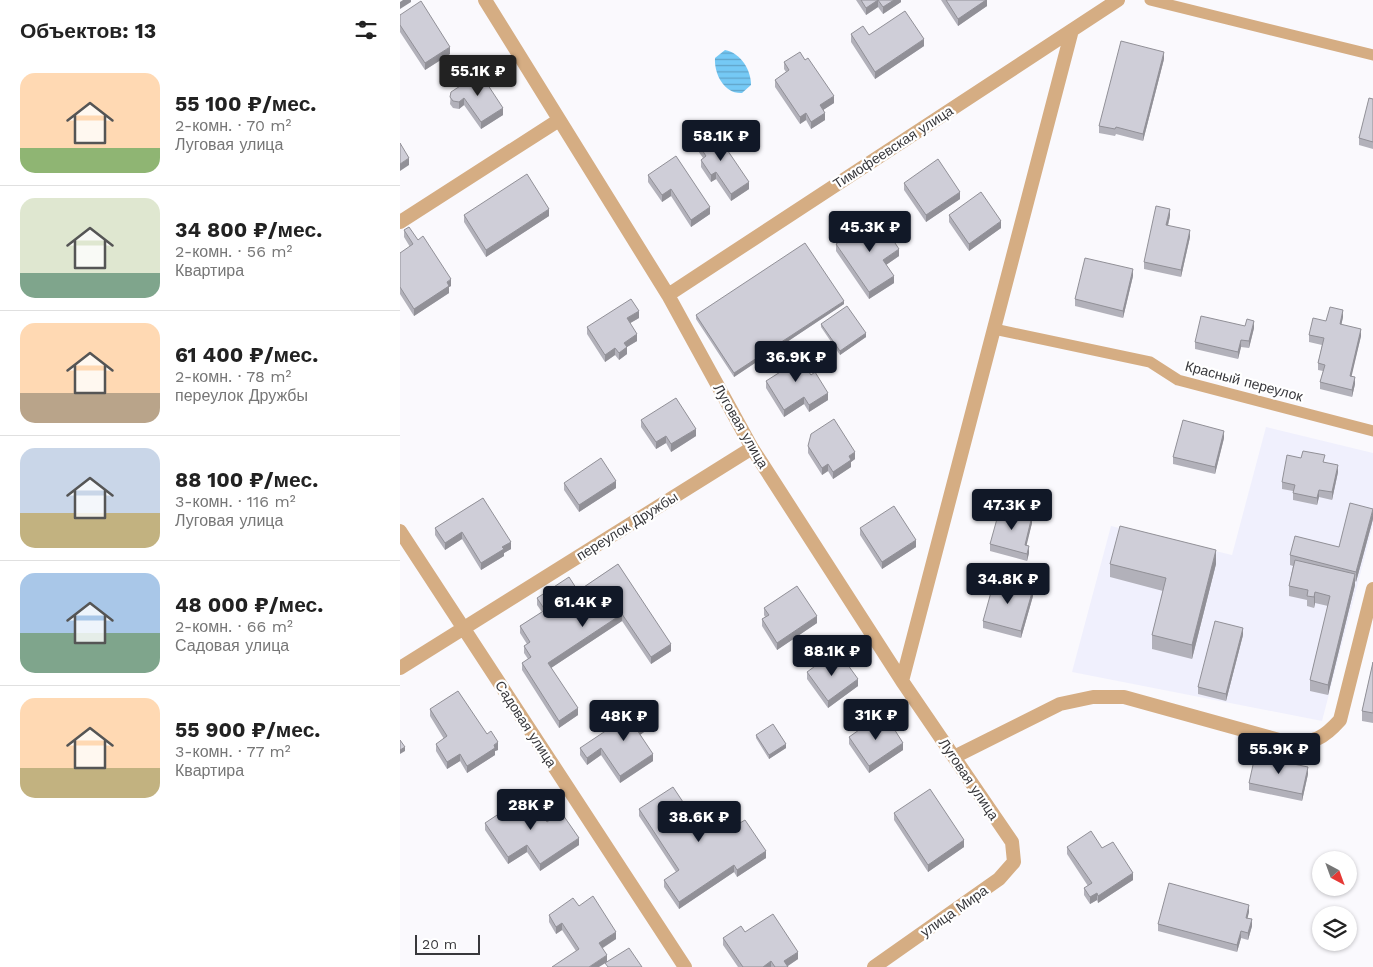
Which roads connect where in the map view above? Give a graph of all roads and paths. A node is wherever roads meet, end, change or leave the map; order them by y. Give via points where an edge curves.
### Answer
1 (485, 0) edge
2 (1118, 0) edge
3 (1150, 0) edge
4 (1072, 30) junction
5 (1373, 55) edge
6 (559, 120) junction
7 (400, 222) edge
8 (668, 295) junction
9 (994, 329) junction
10 (1373, 431) edge
11 (752, 448) junction
12 (400, 531) edge
13 (1373, 589) edge
14 (464, 627) junction
15 (400, 668) edge
16 (902, 681) junction
17 (954, 757) junction
18 (1012, 842) joint
19 (685, 967) edge
20 (874, 967) edge

1 - 6 street, Луговая улица
2 - 4 street, Тимофеевская улица
3 - 5 lane
4 - 8 street, Тимофеевская улица
4 - 9 street
6 - 7 street
6 - 8 street, Луговая улица
8 - 11 street, Луговая улица
9 - 10 lane, Красный переулок via 1150,362 1178,380
9 - 16 street
11 - 14 street, переулок Дружбы
11 - 16 street, Луговая улица
12 - 14 street, Садовая улица
13 - 17 street via 1340,720 1328,734 1310,742 1290,743 1124,697 1093,697 1060,704
14 - 15 street, переулок Дружбы
14 - 19 street, Садовая улица
16 - 17 street, Луговая улица
17 - 18 street, Луговая улица
18 - 20 street, улица Мира via 1014,862 999,879

